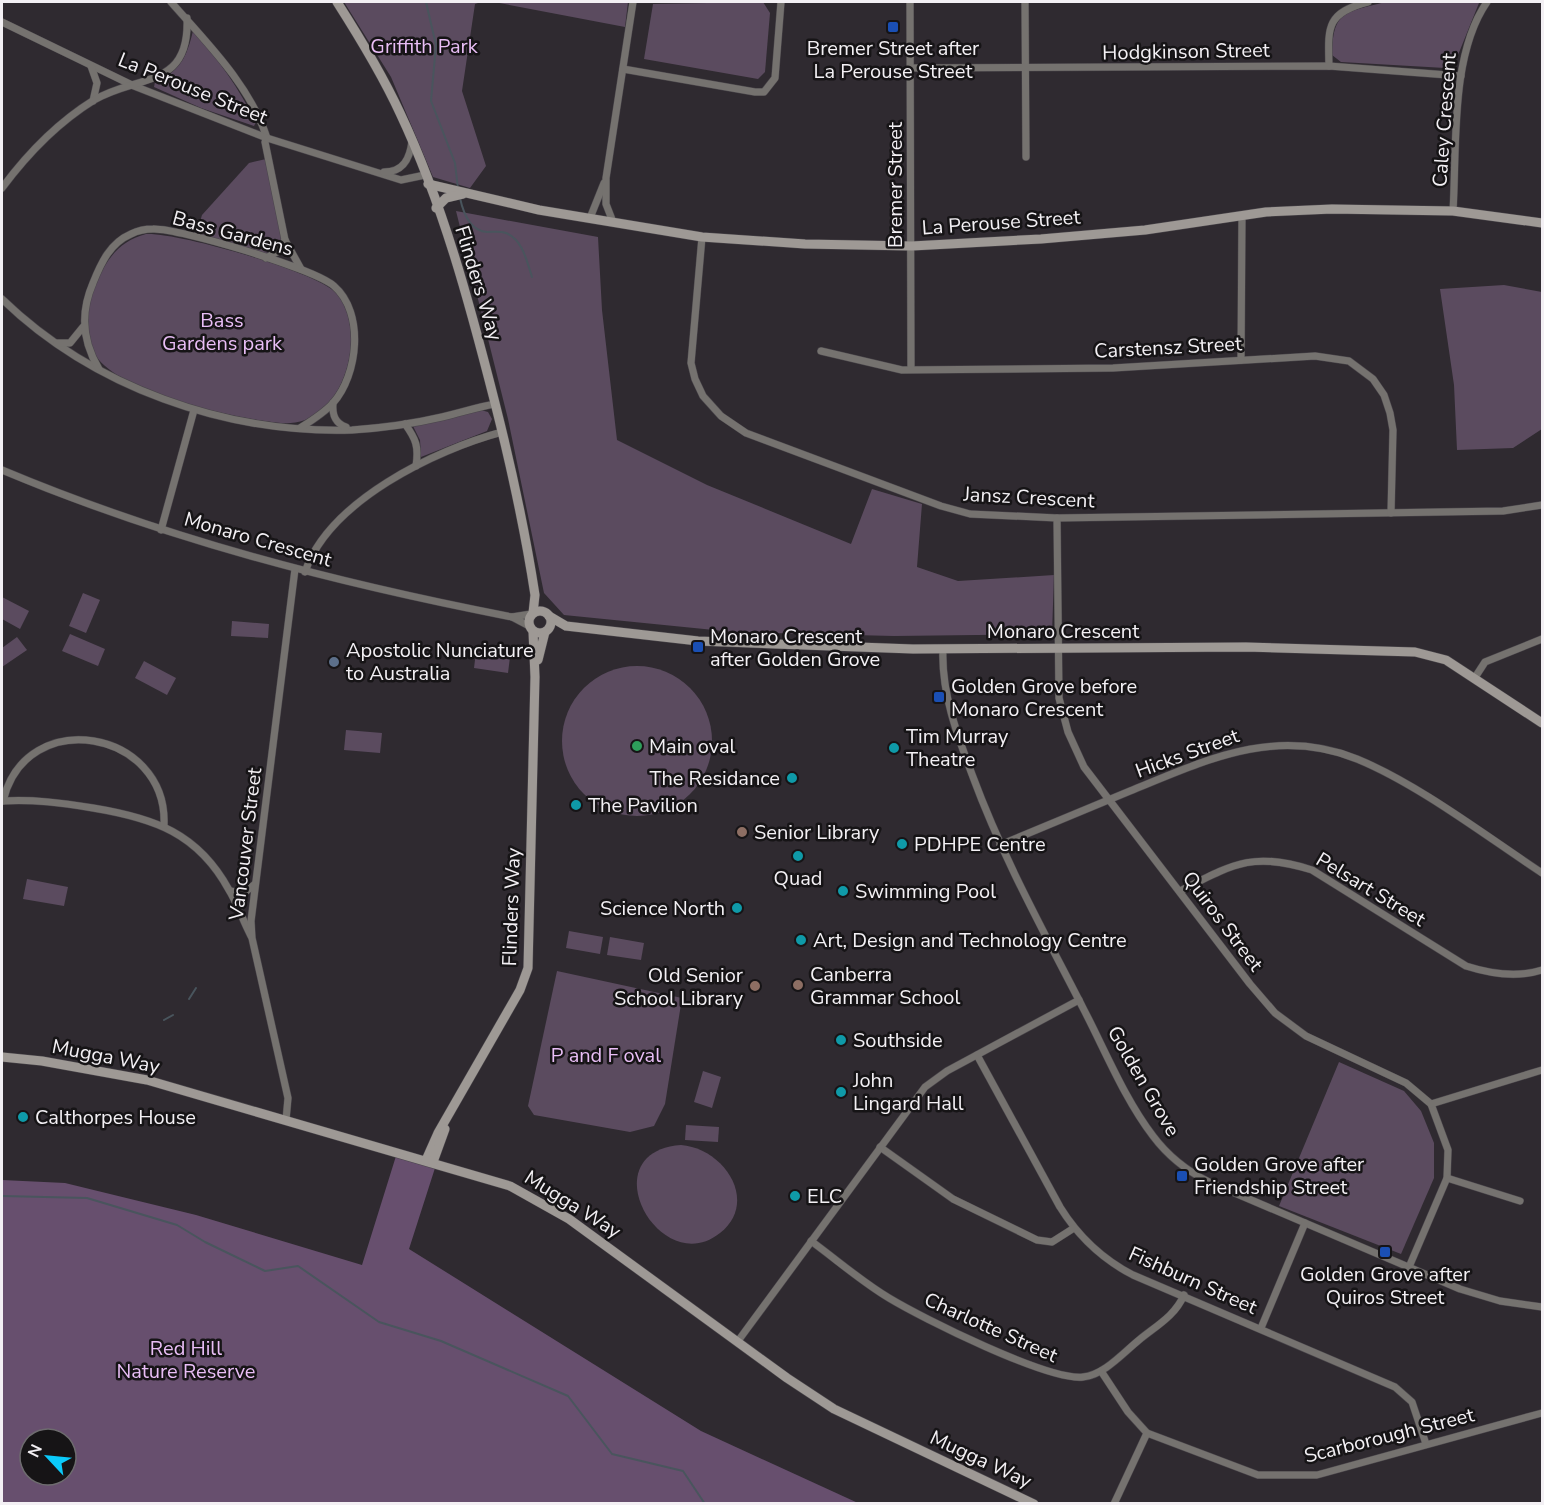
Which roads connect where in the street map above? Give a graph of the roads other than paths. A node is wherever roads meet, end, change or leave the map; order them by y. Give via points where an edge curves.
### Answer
1 (171, 2) edge
2 (337, 2) edge
3 (633, 2) edge
4 (781, 2) edge
5 (910, 2) edge
6 (1025, 2) edge
7 (1368, 2) edge
8 (1487, 2) edge
9 (187, 18) junction
10 (2, 22) edge
11 (90, 66) junction
12 (1329, 66) junction
13 (911, 68) junction
14 (623, 69) junction
15 (1027, 69) junction
16 (1461, 75) junction
17 (134, 86) junction
18 (93, 101) junction
19 (267, 138) junction
20 (412, 141) junction
21 (1026, 157) dead end
22 (378, 172) junction
23 (606, 178) junction
24 (426, 179) junction
25 (2, 188) edge
26 (461, 194) junction
27 (436, 208) junction
28 (1453, 210) junction
29 (1242, 216) junction
30 (590, 218) junction
31 (613, 222) junction
32 (1542, 223) edge
33 (702, 237) junction
34 (285, 240) junction
35 (912, 246) junction
36 (266, 258) junction
37 (301, 269) junction
38 (2, 299) edge
39 (84, 327) junction
40 (55, 343) junction
41 (821, 351) dead end
42 (1241, 360) junction
43 (99, 369) junction
44 (911, 369) junction
45 (333, 403) junction
46 (495, 404) junction
47 (194, 410) junction
48 (405, 424) junction
49 (300, 428) junction
50 (351, 430) junction
51 (502, 432) junction
52 (416, 466) junction
53 (2, 470) edge
54 (1542, 505) edge
55 (1391, 513) junction
56 (1057, 518) junction
57 (161, 530) junction
58 (295, 569) junction
59 (305, 572) junction
60 (535, 595) junction
61 (532, 614) junction
62 (546, 614) junction
63 (512, 617) junction
64 (566, 626) junction
65 (531, 628) junction
66 (547, 631) junction
67 (1542, 639) edge
68 (943, 649) junction
69 (1058, 650) junction
70 (535, 677) junction
71 (1474, 679) junction
72 (1542, 723) edge
73 (1109, 800) junction
74 (2, 801) edge
75 (164, 825) junction
76 (1000, 845) junction
77 (1542, 873) edge
78 (256, 882) junction
79 (230, 891) junction
80 (1180, 891) junction
81 (252, 939) junction
82 (1542, 970) edge
83 (1079, 1000) junction
84 (977, 1055) junction
85 (2, 1057) edge
86 (1542, 1070) edge
87 (1431, 1104) junction
88 (286, 1120) junction
89 (880, 1147) junction
90 (429, 1161) junction
91 (1447, 1178) junction
92 (1520, 1201) dead end
93 (1305, 1223) junction
94 (1074, 1228) junction
95 (812, 1241) junction
96 (1409, 1267) junction
97 (1184, 1295) junction
98 (1542, 1307) edge
99 (1261, 1328) junction
100 (738, 1341) junction
101 (1101, 1371) junction
102 (1542, 1413) edge
103 (1148, 1433) junction
104 (1426, 1444) junction
105 (1034, 1503) edge
106 (1114, 1503) edge

1 - 9 street, Bass Gardens
2 - 20 street, Flinders Way via 378,70
3 - 14 street
4 - 14 street via 775,78 764,92
5 - 13 street, Bremer Street
6 - 15 street
7 - 12 street via 1348,7 1334,20 1328,30
8 - 16 street, Caley Crescent via 1472,27
9 - 17 street via 188,40 183,54 159,76
9 - 19 street, Bass Gardens via 257,112
10 - 11 street, La Perouse Street
11 - 17 street, La Perouse Street
11 - 18 street via 97,83
12 - 15 street, Hodgkinson Street
12 - 16 street, Hodgkinson Street
13 - 15 street, Hodgkinson Street
13 - 35 street, Bremer Street
14 - 23 street
15 - 21 street
16 - 28 street, Caley Crescent
17 - 18 street
17 - 19 street, La Perouse Street
18 - 25 street via 33,147
19 - 22 street, La Perouse Street
19 - 34 street, Bass Gardens
20 - 22 street via 404,165 391,172
20 - 24 street, Flinders Way
22 - 24 street, La Perouse Street via 401,180
23 - 30 street
23 - 31 street via 606,202
24 - 26 street, La Perouse Street
24 - 27 street, Flinders Way
26 - 27 street via 446,198
26 - 30 street, La Perouse Street
27 - 46 street, Flinders Way via 469,307
28 - 29 street, La Perouse Street via 1332,208
28 - 32 street, La Perouse Street
29 - 35 street, La Perouse Street via 1145,230
29 - 42 street
30 - 31 street, La Perouse Street
31 - 33 street, La Perouse Street
33 - 35 street, La Perouse Street
33 - 56 street, Jansz Crescent via 691,363 703,396 721,416 746,433 948,508 970,514
34 - 36 street via 277,252
34 - 37 street, Bass Gardens
35 - 44 street, Bremer Street
36 - 37 street, Bass Gardens
36 - 39 street, Bass Gardens via 154,229 131,234 103,260 91,288
37 - 45 street, Bass Gardens via 334,286 342,294 352,319 350,368
38 - 40 street
39 - 40 street via 70,343
39 - 43 street, Bass Gardens via 85,342
40 - 43 street
41 - 44 street, Carstensz Street
42 - 44 street, Carstensz Street via 1113,368
42 - 55 street, Carstensz Street via 1334,358 1349,361 1373,379 1384,395 1393,430
43 - 47 street
45 - 49 street, Bass Gardens
45 - 50 street via 338,423
46 - 48 street
46 - 51 street, Flinders Way
47 - 49 street
47 - 57 street
48 - 50 street
48 - 52 street via 418,446
49 - 50 street
51 - 52 street via 459,445
51 - 60 street, Flinders Way
52 - 59 street via 368,496 346,516 320,541
53 - 57 street, Monaro Crescent
54 - 55 street, Jansz Crescent via 1503,511
55 - 56 street, Jansz Crescent
56 - 69 street, Quiros Street
57 - 58 street, Monaro Crescent
58 - 59 street, Monaro Crescent
58 - 78 street, Vancouver Street
59 - 63 street, Monaro Crescent
60 - 61 street, Flinders Way
60 - 62 street, Flinders Way
61 - 62 street
61 - 63 street, Monaro Crescent
61 - 65 street, Flinders Way
62 - 64 street, Monaro Crescent
62 - 66 street, Flinders Way via 551,623
63 - 65 street, Monaro Crescent
64 - 66 street, Monaro Crescent
64 - 68 street, Monaro Crescent via 699,641
65 - 66 street, Monaro Crescent
65 - 70 street, Flinders Way
66 - 70 street, Flinders Way
67 - 71 street via 1485,662
68 - 69 street, Monaro Crescent
68 - 76 street, Golden Grove via 947,694 959,737
69 - 71 street, Monaro Crescent via 1385,649 1446,660
69 - 73 street, Quiros Street via 1059,698 1068,732 1084,767
70 - 90 street, Flinders Way via 528,968 520,990 438,1133
71 - 72 street, Monaro Crescent
73 - 76 street, Hicks Street
73 - 77 street, Hicks Street via 1246,748 1315,748 1356,759 1398,779
73 - 80 street, Quiros Street
74 - 75 street via 41,800 123,813
74 - 75 street via 7,785 30,755 70,739 91,739 121,750 148,773 165,808
75 - 79 street via 201,853
76 - 83 street, Golden Grove
78 - 79 street via 247,892
78 - 81 street, Vancouver Street
79 - 81 street
80 - 82 street, Pelsart Street via 1240,864 1266,859 1289,862 1312,870 1466,966 1509,975
80 - 87 street, Quiros Street via 1261,999 1290,1026 1327,1048 1406,1083
81 - 88 street, Vancouver Street via 288,1098
83 - 84 street
83 - 93 street, Golden Grove via 1137,1111 1168,1154 1209,1182
84 - 89 street via 925,1087
84 - 94 street, Fishburn Street
85 - 88 street, Mugga Way via 147,1080
86 - 87 street
87 - 91 street, Quiros Street via 1448,1150
88 - 90 street, Mugga Way
89 - 94 street via 953,1199 1037,1239 1052,1242
89 - 95 street
90 - 100 street, Mugga Way via 488,1177 544,1202
91 - 92 street
91 - 96 street, Quiros Street
93 - 96 street, Golden Grove
93 - 99 street
94 - 97 street, Fishburn Street via 1122,1269
95 - 100 street
95 - 101 street, Charlotte Street via 889,1298 1026,1364 1068,1377
96 - 98 street, Golden Grove via 1481,1297
97 - 99 street, Fishburn Street
97 - 101 street, Charlotte Street via 1174,1312
99 - 104 street, Fishburn Street via 1402,1390 1412,1402
100 - 105 street, Mugga Way via 834,1409
101 - 103 street, Scarborough Street via 1128,1412
102 - 104 street, Scarborough Street
103 - 104 street, Scarborough Street via 1239,1469 1279,1477 1317,1475
103 - 106 street

